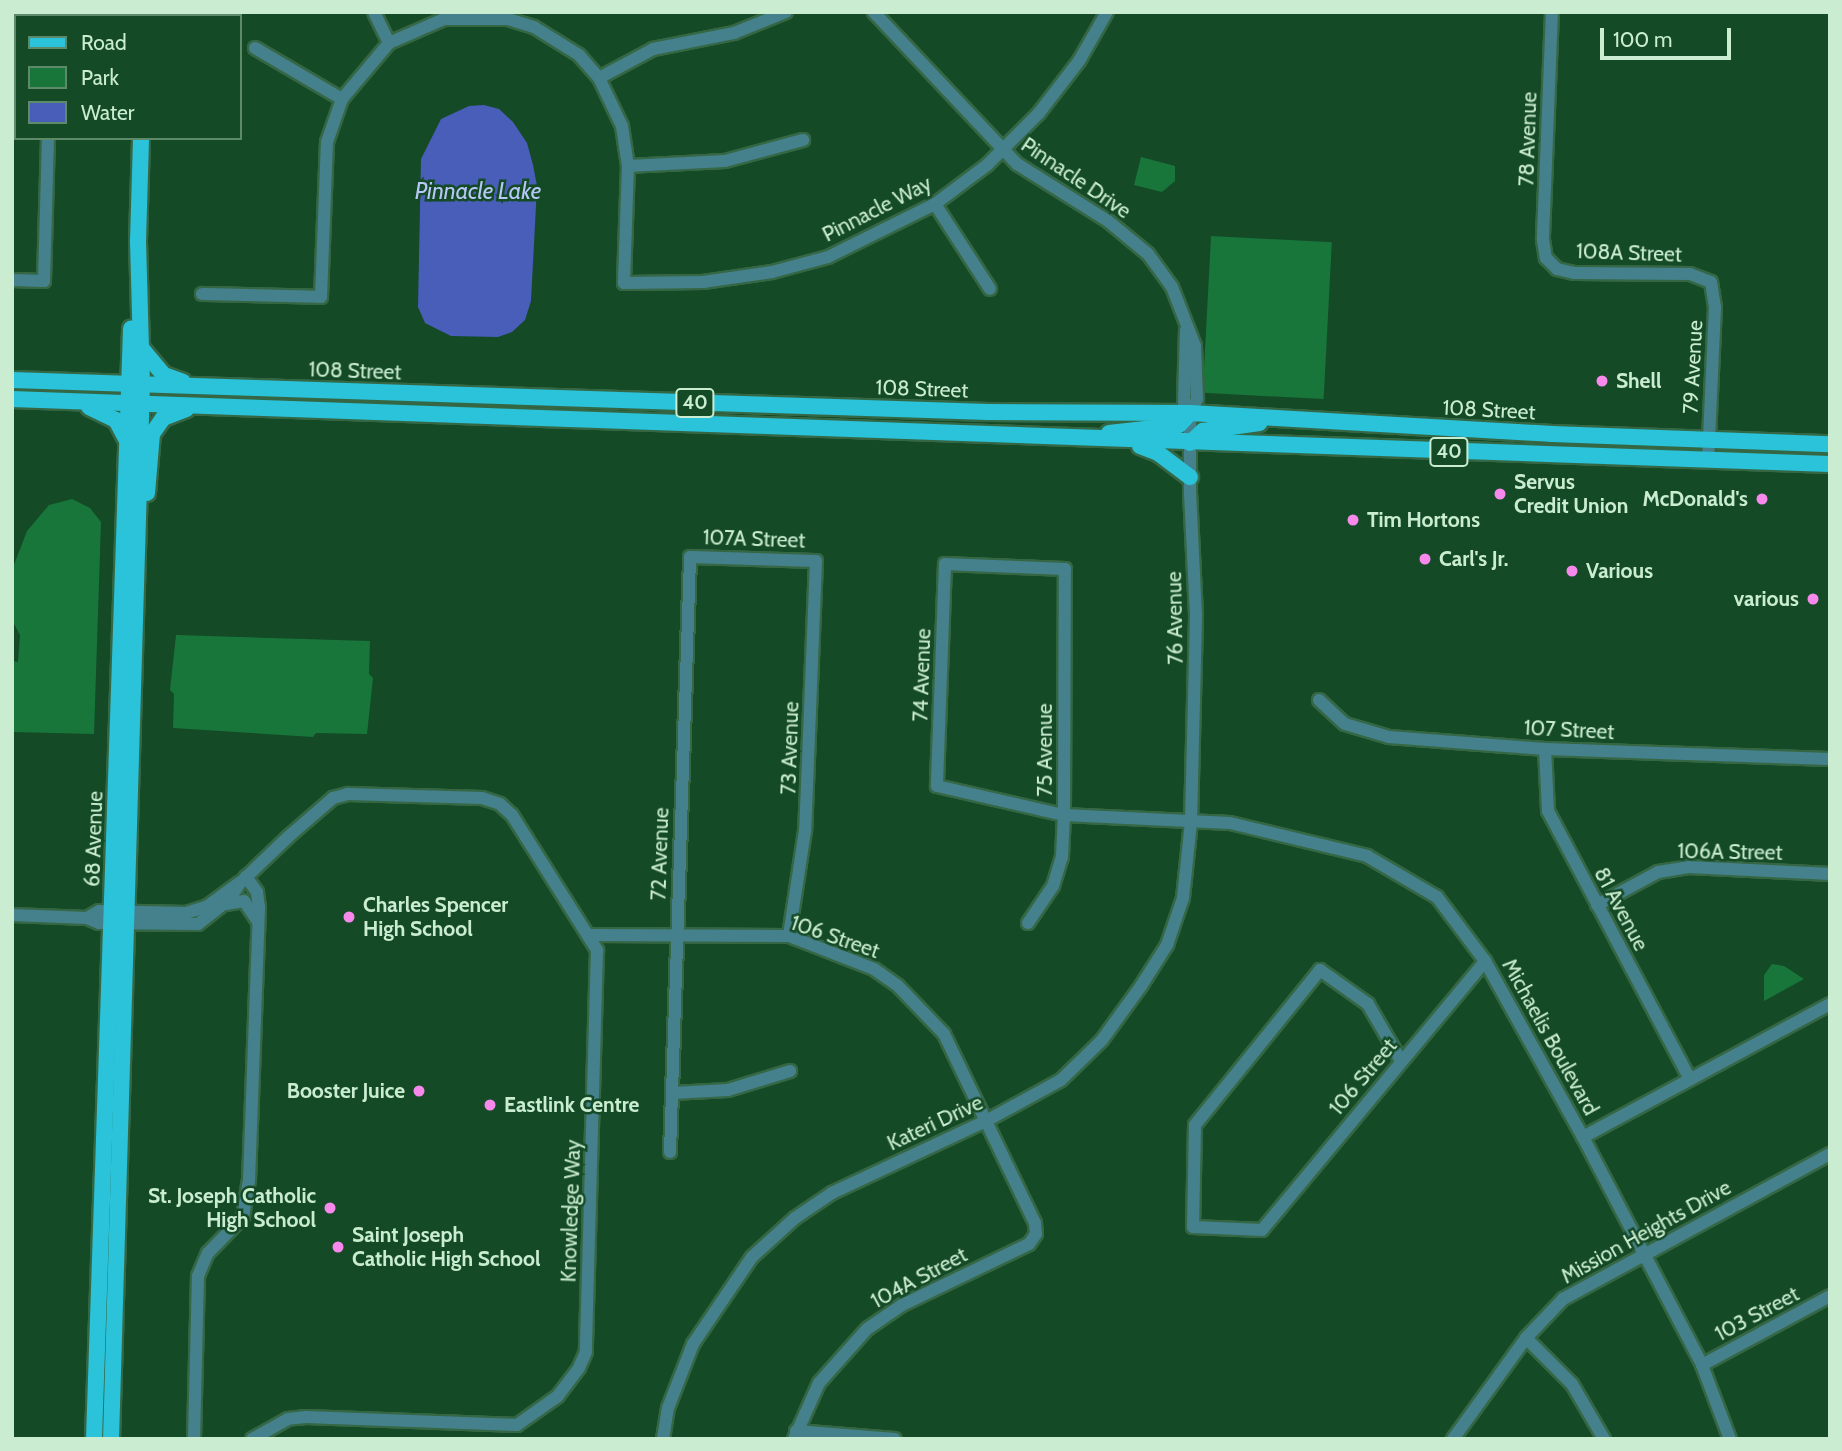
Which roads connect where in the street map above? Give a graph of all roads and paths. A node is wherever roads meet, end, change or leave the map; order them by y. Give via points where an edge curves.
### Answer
1 (374, 12) edge
2 (786, 12) edge
3 (874, 12) edge
4 (1552, 12) edge
5 (1101, 14) edge
6 (389, 43) junction
7 (255, 48) dead end
8 (600, 78) junction
9 (342, 99) junction
10 (48, 140) edge
11 (141, 140) edge
12 (803, 140) dead end
13 (1002, 150) junction
14 (628, 166) junction
15 (935, 204) junction
16 (1552, 264) joint
17 (1705, 279) joint
18 (12, 280) edge
19 (990, 289) dead end
20 (202, 294) dead end
21 (136, 346) junction
22 (12, 380) edge
23 (91, 383) junction
24 (136, 385) junction
25 (199, 386) junction
26 (12, 399) edge
27 (74, 401) junction
28 (135, 403) junction
29 (198, 406) junction
30 (1190, 413) junction
31 (1327, 419) junction
32 (1709, 439) junction
33 (1103, 440) junction
34 (127, 441) junction
35 (1190, 443) junction
36 (1830, 444) edge
37 (1708, 461) junction
38 (1830, 464) edge
39 (1190, 477) junction
40 (690, 557) joint
41 (816, 561) joint
42 (945, 564) joint
43 (137, 586) junction
44 (1319, 700) dead end
45 (1545, 749) junction
46 (1830, 759) edge
47 (1064, 815) junction
48 (1191, 822) junction
49 (1830, 874) edge
50 (243, 880) junction
51 (224, 904) junction
52 (1597, 905) junction
53 (12, 915) edge
54 (120, 918) junction
55 (1028, 923) dead end
56 (259, 926) junction
57 (592, 935) junction
58 (789, 936) junction
59 (676, 937) junction
60 (1485, 961) junction
61 (1830, 1004) edge
62 (1401, 1061) junction
63 (790, 1071) dead end
64 (1690, 1079) junction
65 (673, 1093) junction
66 (986, 1121) junction
67 (1583, 1137) junction
68 (670, 1152) dead end
69 (1830, 1154) edge
70 (1645, 1253) junction
71 (1830, 1296) edge
72 (1526, 1338) junction
73 (1702, 1365) junction
74 (795, 1435) edge
75 (94, 1439) edge
76 (111, 1439) edge
77 (194, 1439) edge
78 (253, 1439) edge
79 (663, 1439) edge
80 (895, 1439) edge
81 (1453, 1439) edge
82 (1604, 1439) edge
83 (1730, 1439) edge

1 - 6 street
2 - 8 street via 734,33 653,49
3 - 13 street, Pinnacle Drive
4 - 16 street, 78 Avenue via 1543,240
5 - 13 street, Pinnacle Way via 1068,77
6 - 8 street via 444,19 508,19 558,40
6 - 9 street
7 - 9 street
8 - 14 street via 622,126
9 - 20 street via 327,142 321,297
10 - 18 street via 44,282
11 - 21 main road, 68 Avenue
12 - 14 street via 725,161
13 - 15 street, Pinnacle Way
13 - 30 street, Pinnacle Drive via 1137,244 1172,287 1186,323 1184,403
14 - 15 street, Pinnacle Way via 624,283 703,282 772,272 828,257
15 - 19 street
16 - 17 street, 108A Street via 1575,273 1690,274
17 - 32 street, 79 Avenue via 1711,282 1715,307
21 - 23 main road via 115,374
21 - 24 main road, 68 Avenue
21 - 25 main road via 164,375
22 - 23 main road, 108 Street / 40
23 - 24 main road, 108 Street / 40
24 - 25 main road, 108 Street / 40
24 - 28 main road, 68 Avenue
25 - 30 main road, 108 Street / 40 via 974,412
26 - 27 main road, 108 Street / 40
27 - 28 main road, 108 Street / 40
27 - 34 main road via 116,420
28 - 29 main road, 108 Street / 40
28 - 34 main road, 68 Avenue
28 - 43 main road, 68 Avenue
29 - 33 main road, 108 Street / 40
29 - 43 main road via 172,413 152,434
30 - 31 main road, 108 Street / 40
30 - 33 main road via 1179,425 1111,432
30 - 35 street, 76 Avenue
31 - 32 main road, 108 Street / 40
31 - 35 main road via 1203,431
32 - 36 main road, 108 Street / 40
32 - 37 street, 79 Avenue
33 - 35 main road, 108 Street / 40
33 - 39 main road via 1144,447
34 - 54 main road, 68 Avenue
35 - 37 main road, 108 Street / 40
35 - 39 street, 76 Avenue
37 - 38 main road, 108 Street / 40
39 - 48 street, 76 Avenue via 1196,615
40 - 41 street, 107A Street
40 - 59 street, 72 Avenue
41 - 58 street, 73 Avenue via 806,831
42 - 47 street, 74 Avenue via 937,786
42 - 47 street, 75 Avenue via 1065,569
43 - 54 main road, 68 Avenue
44 - 45 street, 107 Street via 1345,724 1389,737
45 - 46 street, 107 Street
45 - 52 street, 81 Avenue via 1548,811
47 - 48 street
47 - 55 street, 75 Avenue via 1062,857 1053,886
48 - 60 street, Michaelis Boulevard via 1230,824 1367,856 1387,865 1437,897
48 - 66 street, Kateri Drive via 1183,898 1167,945 1141,986 1102,1040 1061,1080
49 - 52 street, 106A Street via 1689,867 1658,872
50 - 51 street, Knowledge Way
50 - 54 street, Knowledge Way via 197,911
50 - 56 street via 257,892
50 - 57 street, Knowledge Way via 333,798 348,793 482,798 500,804 512,815
51 - 54 street, Knowledge Way via 198,924
51 - 56 street via 248,904
52 - 64 street, 81 Avenue
53 - 54 street via 87,918 99,911
54 - 75 main road, 68 Avenue
54 - 76 main road, 68 Avenue
56 - 77 street via 246,1206 233,1229 208,1253 198,1276
57 - 59 street, 106 Street
57 - 78 street, Knowledge Way via 598,971 586,1352 579,1368 558,1396 517,1425 306,1416 288,1419
58 - 59 street, 106 Street
58 - 66 street, 106 Street via 874,969 898,986 944,1034
59 - 65 street, 72 Avenue
60 - 62 street, 106 Street
60 - 67 street, Michaelis Boulevard
61 - 64 street
62 - 62 street, 106 Street via 1262,1230 1193,1227 1195,1125 1320,970 1368,1004
63 - 65 street via 728,1090
64 - 67 street
65 - 68 street, 72 Avenue
66 - 74 street, 104A Street via 1035,1223 1029,1244 881,1318 828,1370
66 - 79 street, Kateri Drive via 832,1193 752,1256 693,1344 668,1408
67 - 70 street, Michaelis Boulevard
69 - 70 street, Mission Heights Drive
70 - 72 street, Mission Heights Drive via 1563,1299
70 - 73 street, Michaelis Boulevard
71 - 73 street, 103 Street
72 - 81 street, Mission Heights Drive
72 - 82 street via 1572,1384
73 - 83 street, Michaelis Boulevard
74 - 80 street

